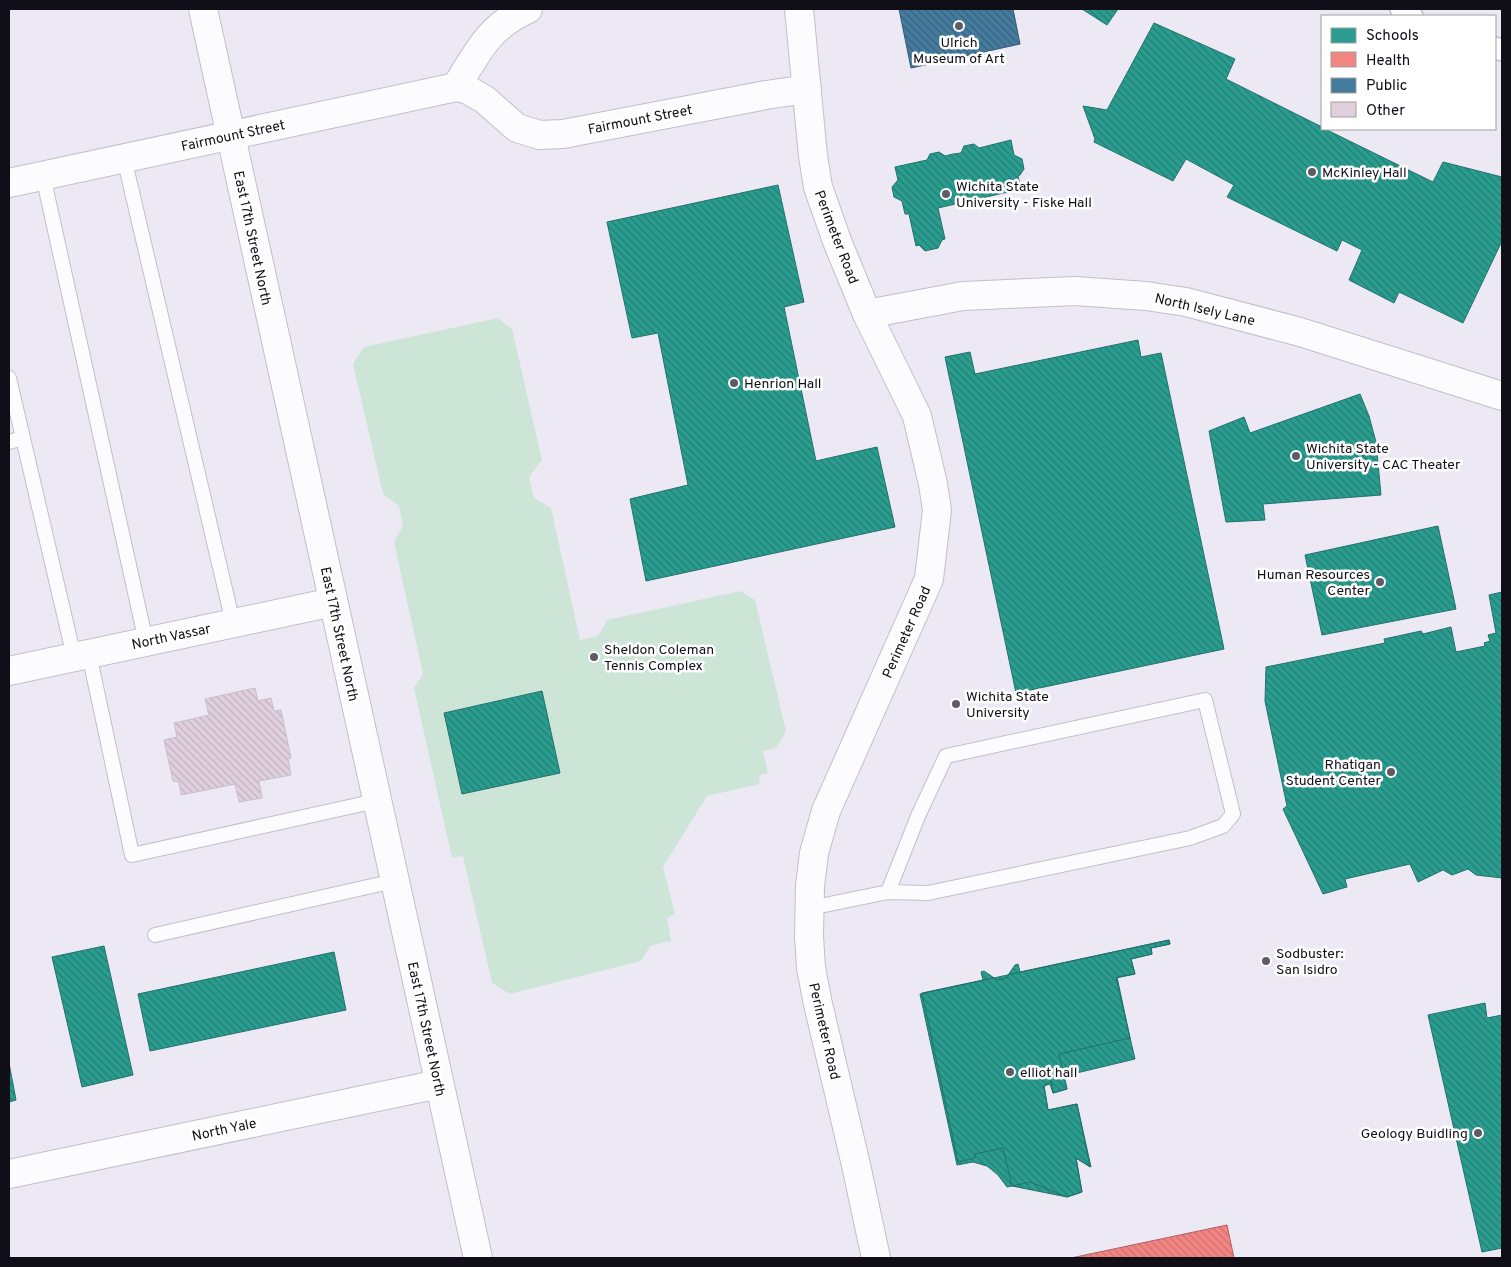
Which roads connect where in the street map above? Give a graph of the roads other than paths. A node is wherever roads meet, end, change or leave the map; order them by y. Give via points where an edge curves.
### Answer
1 (203, 9) edge
2 (528, 9) edge
3 (799, 9) edge
4 (456, 87) junction
5 (807, 89) junction
6 (230, 135) junction
7 (124, 158) junction
8 (43, 176) junction
9 (9, 183) edge
10 (868, 314) junction
11 (9, 378) edge
12 (1502, 396) edge
13 (23, 438) junction
14 (9, 442) edge
15 (333, 602) junction
16 (233, 623) junction
17 (146, 642) junction
18 (81, 655) junction
19 (9, 670) edge
20 (376, 801) junction
21 (394, 881) junction
22 (888, 892) junction
23 (810, 908) junction
24 (155, 935) dead end
25 (438, 1084) junction
26 (9, 1174) edge
27 (478, 1258) edge
28 (876, 1258) edge

1 - 6 street, East 17th Street North
2 - 4 street via 495,28
3 - 5 street, Perimeter Road
4 - 5 street, Fairmount Street via 484,99 517,128 540,135 563,134
4 - 6 street, Fairmount Street
5 - 10 street, Perimeter Road via 818,188
6 - 7 street, Fairmount Street
6 - 15 street, East 17th Street North
7 - 8 street, Fairmount Street
7 - 16 lane
8 - 9 street, Fairmount Street
8 - 17 lane
10 - 12 street, North Isely Lane via 963,296 1075,291 1146,296 1186,302 1300,332
10 - 23 street, Perimeter Road via 917,416 937,510 929,579 826,811 814,852
11 - 13 lane
13 - 14 lane
13 - 18 lane
15 - 16 street, North Vassar
15 - 20 street, East 17th Street North
16 - 17 street, North Vassar
17 - 18 street, North Vassar
18 - 19 street, North Vassar
18 - 20 lane via 132,855
20 - 21 street, East 17th Street North
21 - 24 lane
21 - 25 street, East 17th Street North
22 - 22 lane via 946,756 1206,700 1233,814 1223,826 1190,838 928,893
22 - 23 lane
23 - 28 street, Perimeter Road via 808,936 814,986
25 - 26 street, North Yale
25 - 27 street, East 17th Street North

